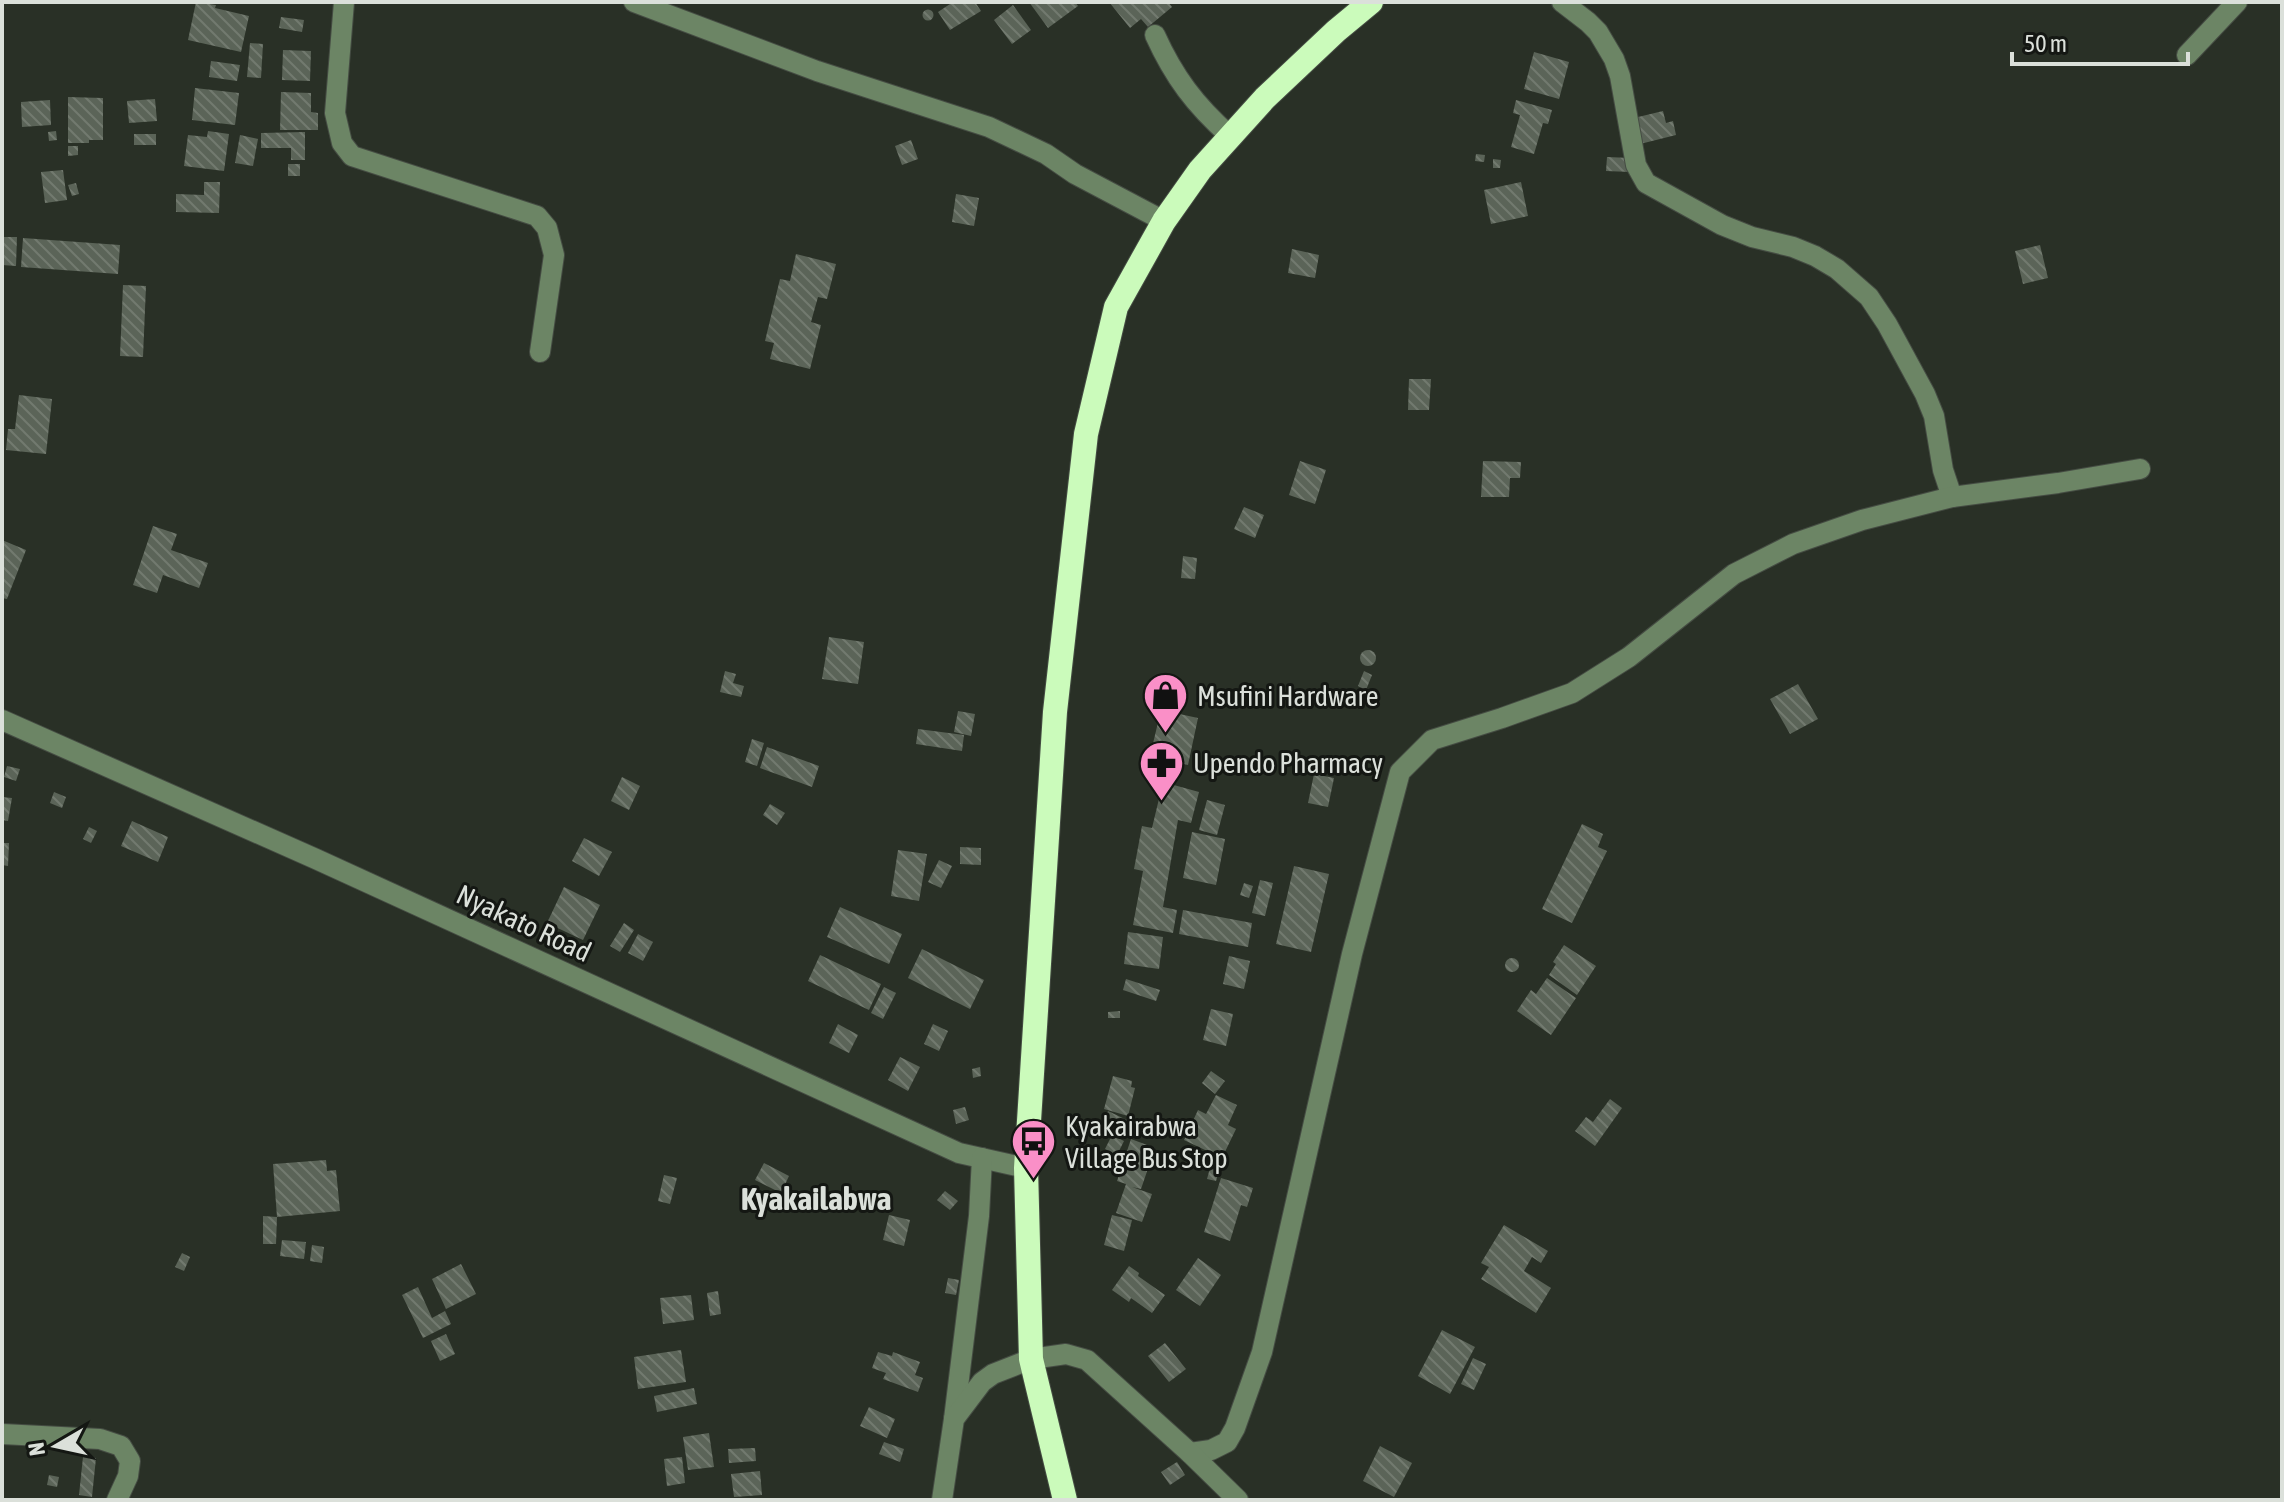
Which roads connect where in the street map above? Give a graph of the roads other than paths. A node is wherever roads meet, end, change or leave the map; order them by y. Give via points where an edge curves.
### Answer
1 (344, 2) edge
2 (634, 2) edge
3 (1371, 2) edge
4 (1562, 2) edge
5 (2237, 2) edge
6 (1155, 35) dead end
7 (2187, 55) dead end
8 (1230, 136) junction
9 (1164, 221) junction
10 (540, 352) dead end
11 (2140, 469) dead end
12 (1952, 497) junction
13 (2, 720) edge
14 (982, 1158) junction
15 (1026, 1168) junction
16 (1031, 1359) junction
17 (954, 1419) junction
18 (2, 1434) edge
19 (1190, 1453) junction
20 (117, 1500) edge
21 (942, 1500) edge
22 (1065, 1500) edge
23 (1238, 1500) edge

1 - 10 street via 335,113 342,143 352,156 537,216 547,228 554,255
2 - 9 street via 817,71 989,127
3 - 8 highway
4 - 12 street via 1598,32 1614,59 1636,165 1646,183 1722,225 1815,256 1869,297 1925,394
5 - 7 street
6 - 8 street via 1188,95
8 - 9 highway
9 - 15 highway via 1116,307 1086,434 1055,712
11 - 12 street
12 - 19 street via 1793,544 1734,574 1629,657 1572,693 1432,740 1400,772 1352,954 1262,1352 1227,1442
13 - 14 street, Nyakato Road via 959,1153
14 - 15 street, Nyakato Road
14 - 17 street
15 - 16 highway
16 - 17 street via 982,1382
16 - 19 street via 1066,1354 1087,1360
16 - 22 highway
17 - 21 street
18 - 20 street via 100,1439 121,1446 130,1461
19 - 23 street

